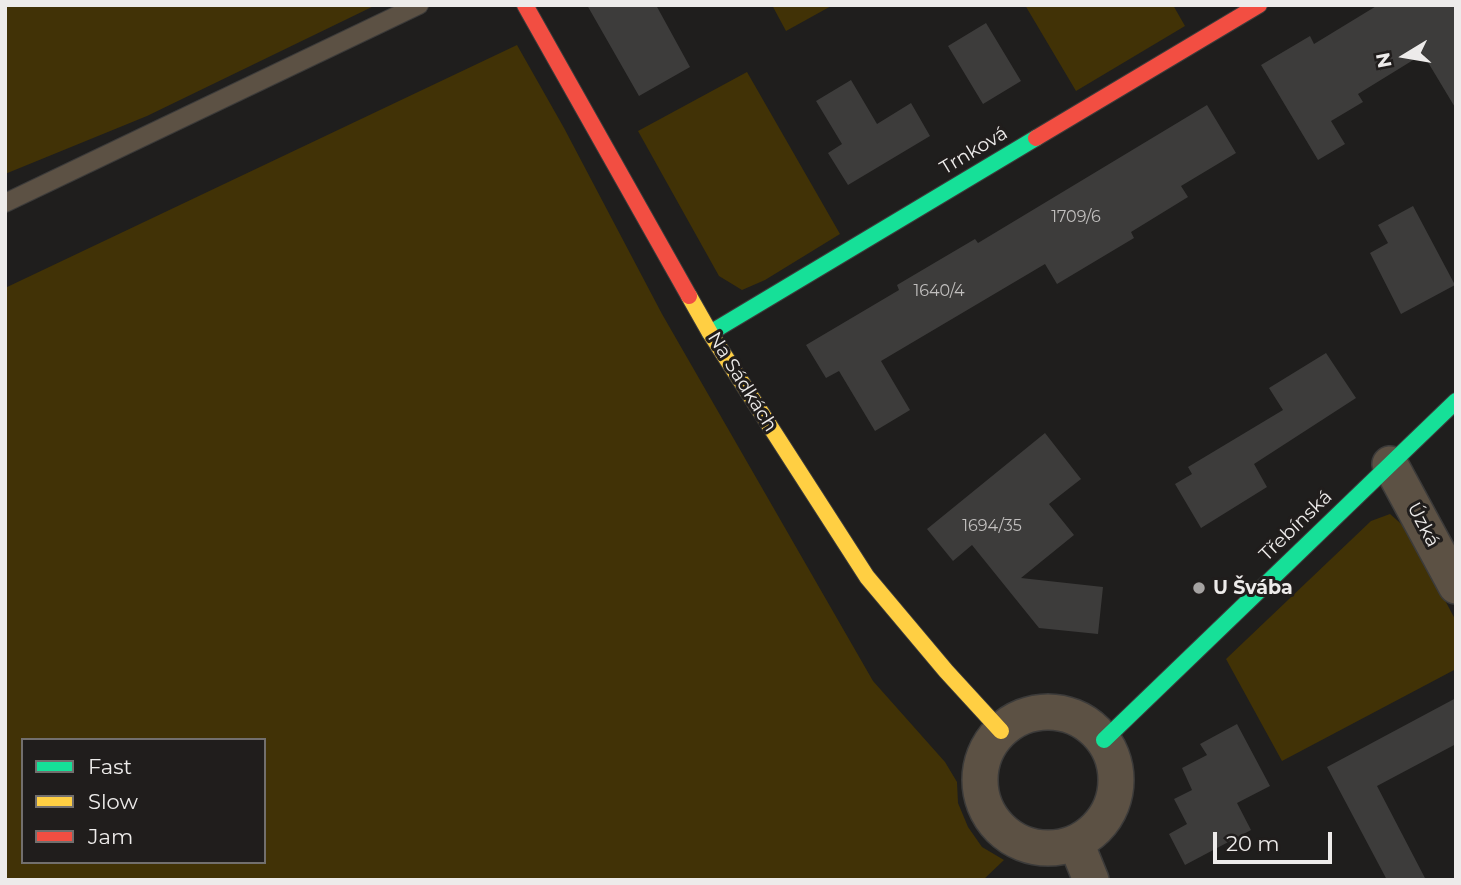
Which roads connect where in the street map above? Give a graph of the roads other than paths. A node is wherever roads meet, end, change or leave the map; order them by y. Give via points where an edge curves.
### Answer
1 (419, 5) edge
2 (525, 5) edge
3 (1259, 5) edge
4 (5, 203) edge
5 (710, 333) junction
6 (1456, 401) edge
7 (1390, 464) junction
8 (1456, 586) edge
9 (1001, 730) junction
10 (1104, 740) junction
11 (1076, 843) junction
12 (1091, 880) edge

1 - 4 lane
2 - 5 street, Na Sádkách
3 - 5 street, Trnková
5 - 9 street, Na Sádkách via 867,577
6 - 7 street, Třebínská
7 - 8 street, Úzká
7 - 10 street, Třebínská
9 - 10 street via 1020,718 1043,712 1066,714 1087,724
9 - 11 street via 987,748 980,768 986,810 1006,834 1035,848 1056,849
10 - 11 street via 1113,759 1114,798 1106,817
11 - 12 street

